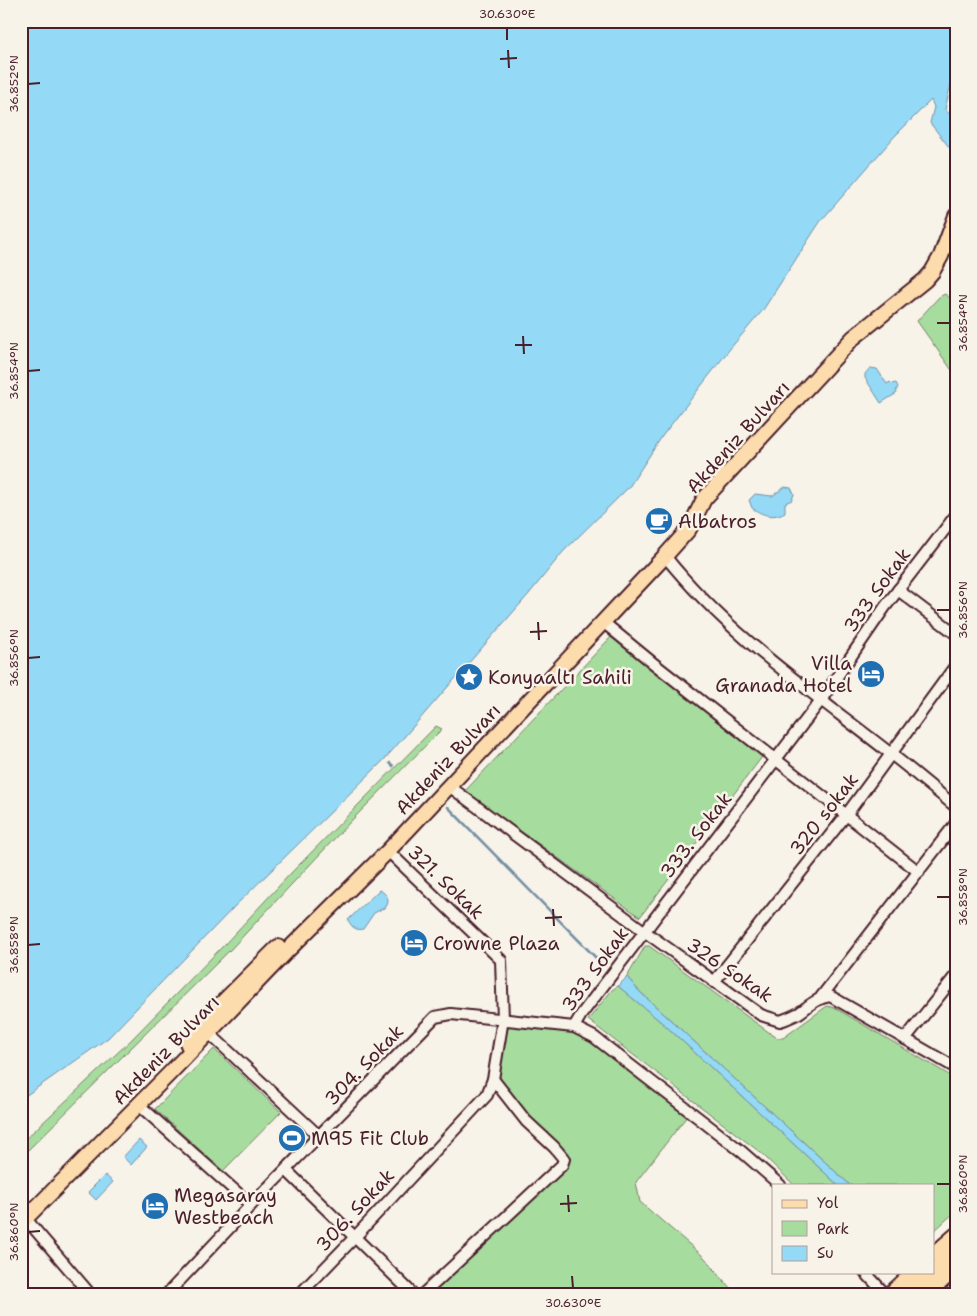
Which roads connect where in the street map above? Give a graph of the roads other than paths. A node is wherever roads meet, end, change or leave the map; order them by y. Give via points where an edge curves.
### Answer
1 (956, 216) edge
2 (956, 515) edge
3 (665, 556) junction
4 (898, 590) junction
5 (603, 622) junction
6 (956, 634) edge
7 (956, 665) edge
8 (821, 700) junction
9 (892, 754) junction
10 (776, 760) junction
11 (450, 786) junction
12 (956, 807) edge
13 (847, 814) junction
14 (956, 824) edge
15 (388, 851) junction
16 (919, 872) junction
17 (644, 931) junction
18 (956, 975) edge
19 (714, 982) junction
20 (821, 997) junction
21 (503, 1020) junction
22 (210, 1026) junction
23 (574, 1027) junction
24 (905, 1039) junction
25 (956, 1068) edge
26 (493, 1079) junction
27 (139, 1105) junction
28 (319, 1136) junction
29 (286, 1170) junction
30 (779, 1184) edge
31 (251, 1205) junction
32 (24, 1221) edge
33 (956, 1234) edge
34 (355, 1238) junction
35 (956, 1251) edge
36 (934, 1254) edge
37 (956, 1268) edge
38 (934, 1271) edge
39 (865, 1274) edge
40 (866, 1274) edge
41 (912, 1274) edge
42 (931, 1274) edge
43 (92, 1295) edge
44 (166, 1295) edge
45 (298, 1295) edge
46 (414, 1295) edge
47 (422, 1295) edge
48 (880, 1295) edge
49 (887, 1295) edge
50 (909, 1295) edge
51 (927, 1295) edge

1 - 3 main road, Akdeniz Bulvarı via 932,272 853,338 704,499 688,529
2 - 4 street, 333 Sokak
3 - 5 main road, Akdeniz Bulvarı
3 - 8 street via 732,626
4 - 6 street
4 - 8 street, 333 Sokak
5 - 10 street
5 - 11 main road, Akdeniz Bulvarı
7 - 9 street, 320 sokak
8 - 9 street
8 - 10 street, 333 Sokak
9 - 12 street
9 - 13 street, 320 sokak
10 - 13 street
10 - 17 street, 333. Sokak
11 - 15 main road, Akdeniz Bulvarı
11 - 17 street, 326 Sokak
13 - 16 street
13 - 19 street, 320 sokak
14 - 16 street, 326 Sokak
15 - 21 street, 321. Sokak via 501,960
15 - 22 main road, Akdeniz Bulvarı via 341,898 287,944
16 - 20 street, 326 Sokak
17 - 19 street, 326 Sokak
17 - 23 street, 333 Sokak
18 - 24 street
19 - 20 street, 326 Sokak via 761,1015 780,1021 797,1014
20 - 24 street via 839,1000
21 - 23 street, 304. Sokak
21 - 26 street, 321. Sokak
21 - 28 street, 304. Sokak via 451,1014 435,1017
22 - 27 main road, Akdeniz Bulvarı
22 - 28 street
23 - 30 street via 594,1037 635,1067
24 - 25 street
26 - 34 street, 306. Sokak via 486,1095
26 - 47 street via 526,1121 564,1159 562,1165
27 - 31 street
27 - 32 main road, Akdeniz Bulvarı
28 - 29 street, 304. Sokak
29 - 31 street, 304. Sokak
29 - 34 street
31 - 44 street, 304. Sokak
32 - 43 street
33 - 36 main road
34 - 45 street, 306. Sokak
34 - 46 street
35 - 38 main road
37 - 51 main road
39 - 48 street
40 - 49 street
41 - 49 main road
42 - 50 main road

